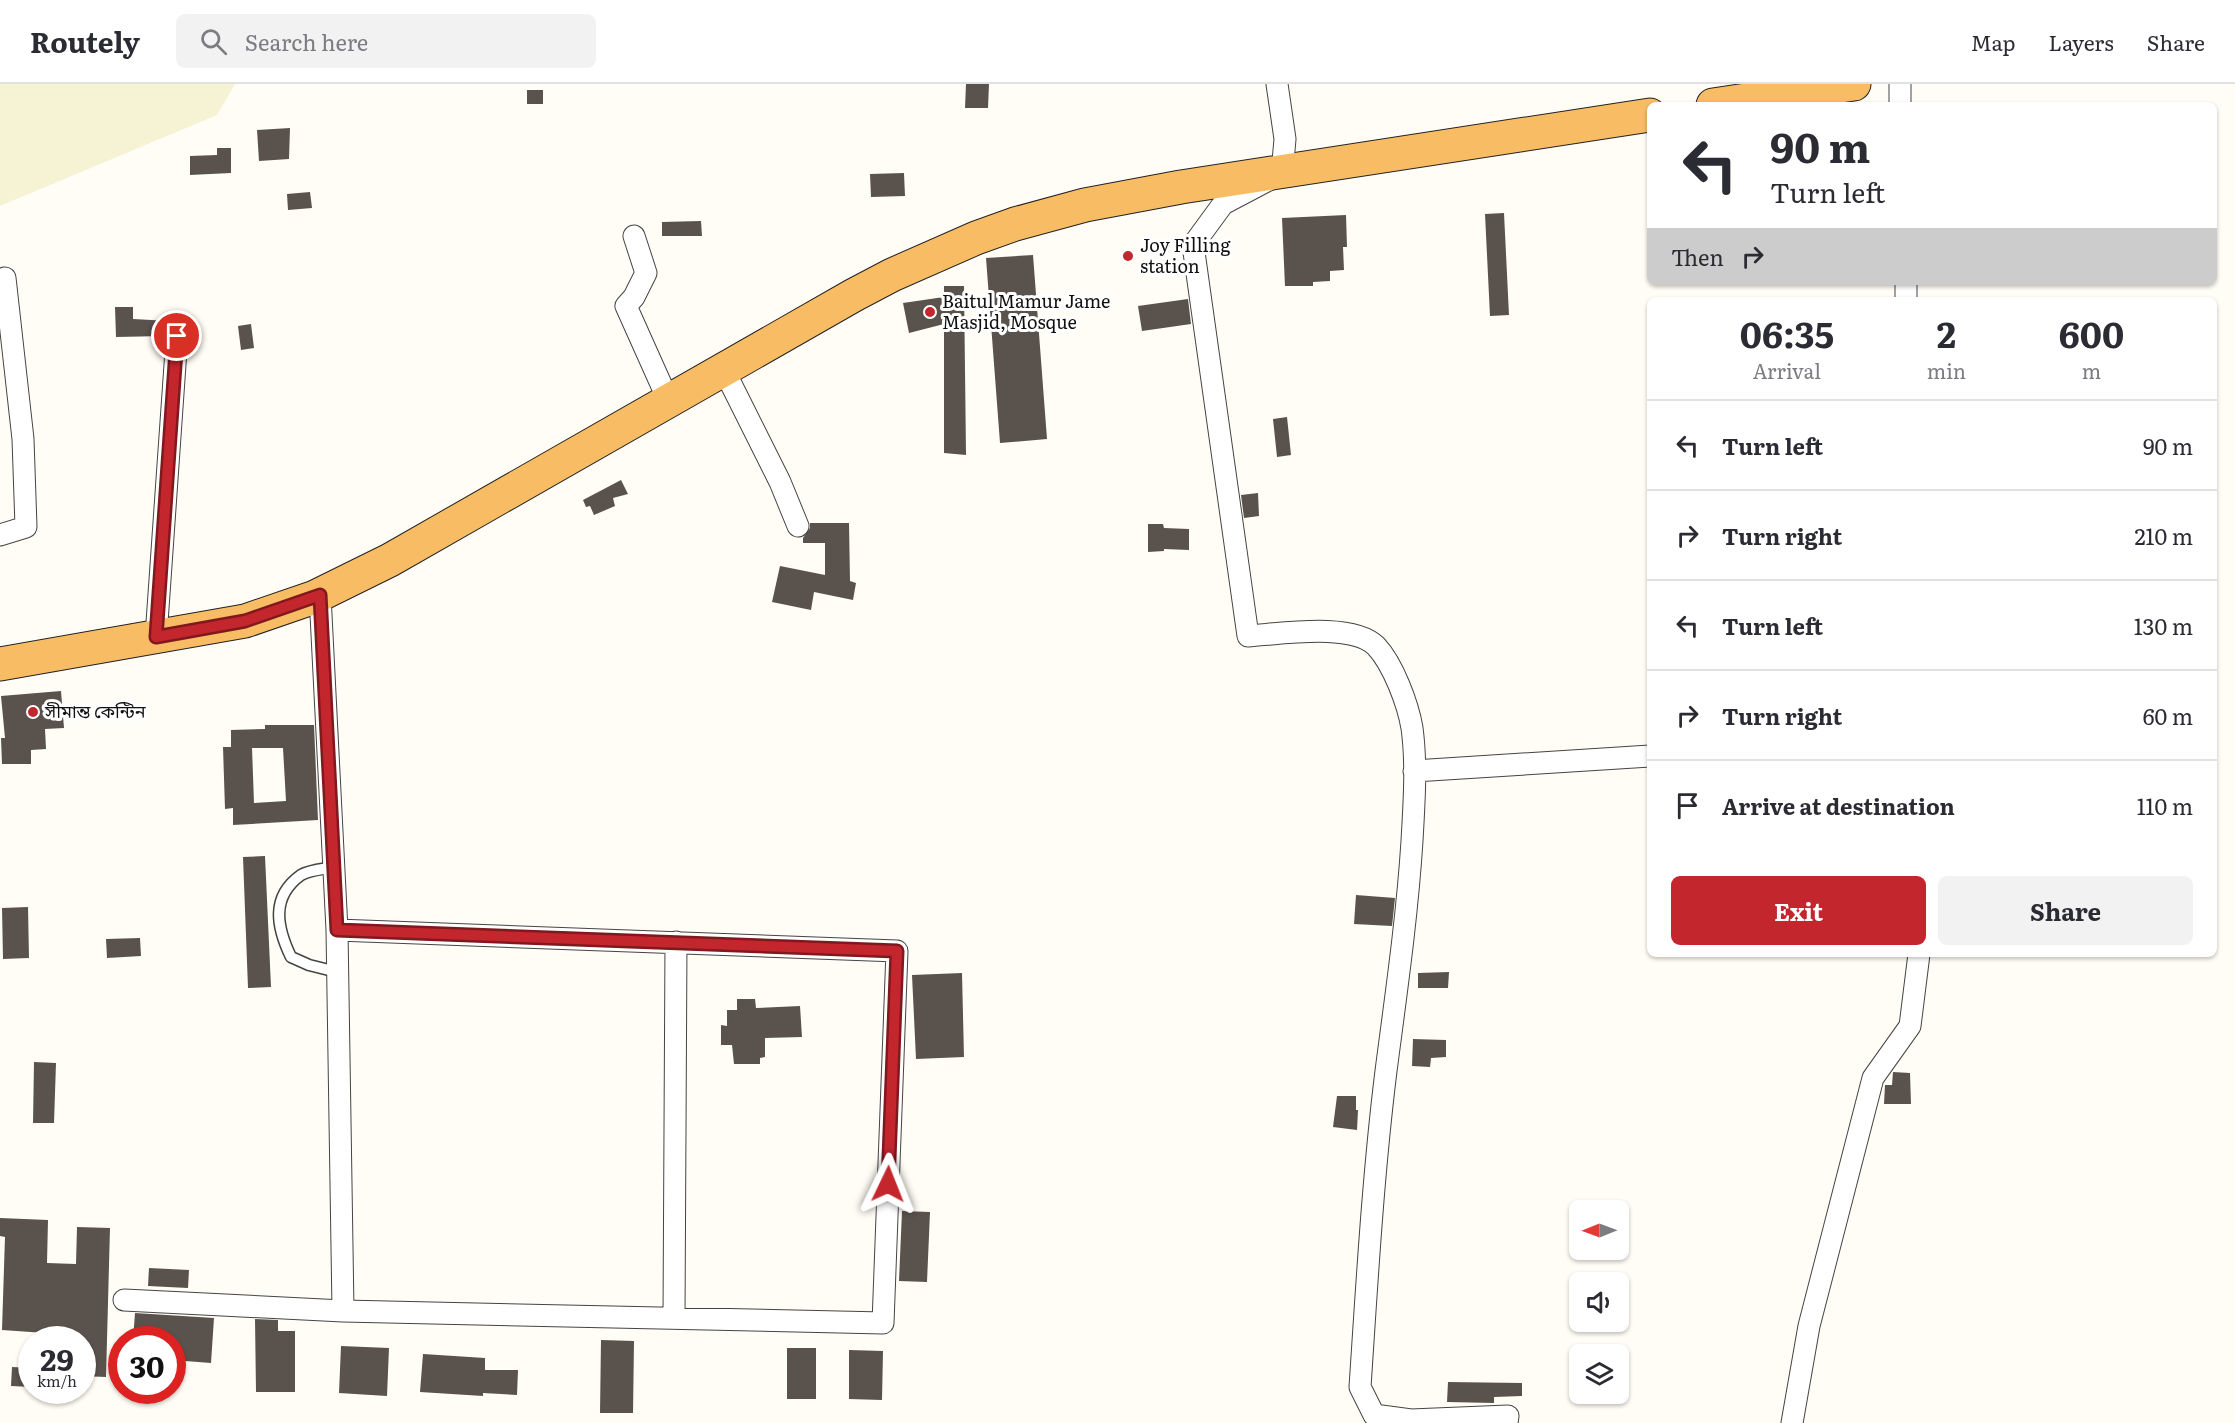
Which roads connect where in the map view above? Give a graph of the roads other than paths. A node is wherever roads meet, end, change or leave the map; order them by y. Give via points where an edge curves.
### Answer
1 (1277, 84) edge
2 (1854, 84) edge
3 (1900, 84) edge
4 (1733, 102) edge
5 (1900, 102) edge
6 (1647, 115) edge
7 (1282, 173) junction
8 (634, 236) dead end
9 (5, 278) dead end
10 (177, 336) dead end
11 (724, 370) junction
12 (669, 402) junction
13 (798, 526) dead end
14 (0, 535) edge
15 (320, 595) junction
16 (156, 637) junction
17 (0, 664) edge
18 (1647, 756) edge
19 (1414, 771) junction
20 (334, 867) junction
21 (337, 930) junction
22 (676, 942) junction
23 (1919, 957) edge
24 (338, 972) junction
25 (124, 1300) dead end
26 (343, 1311) junction
27 (674, 1318) junction
28 (1507, 1423) edge
29 (1792, 1423) edge

1 - 7 street via 1285,140
2 - 4 highway
3 - 5 street
6 - 7 highway
7 - 11 highway via 1125,197 1015,224 892,275
7 - 19 street via 1223,204 1192,245 1248,636 1335,632 1362,636 1374,645 1384,656 1406,701 1412,727
8 - 12 street via 646,273 626,306
9 - 14 street via 22,439 26,527
10 - 16 street
11 - 12 highway
11 - 13 street
12 - 15 highway via 390,560
15 - 16 highway via 245,621
15 - 20 street
16 - 17 highway
18 - 19 street
19 - 28 street via 1408,913 1386,1074 1360,1387 1374,1414 1411,1420 1508,1416
20 - 21 street
20 - 24 lane via 303,874 287,889 278,911 282,937 291,957
21 - 22 street
21 - 24 street
22 - 27 street
22 - 27 street via 897,951 883,1323
23 - 29 street via 1910,1026 1873,1077 1809,1326
24 - 26 street
25 - 26 street
26 - 27 street

